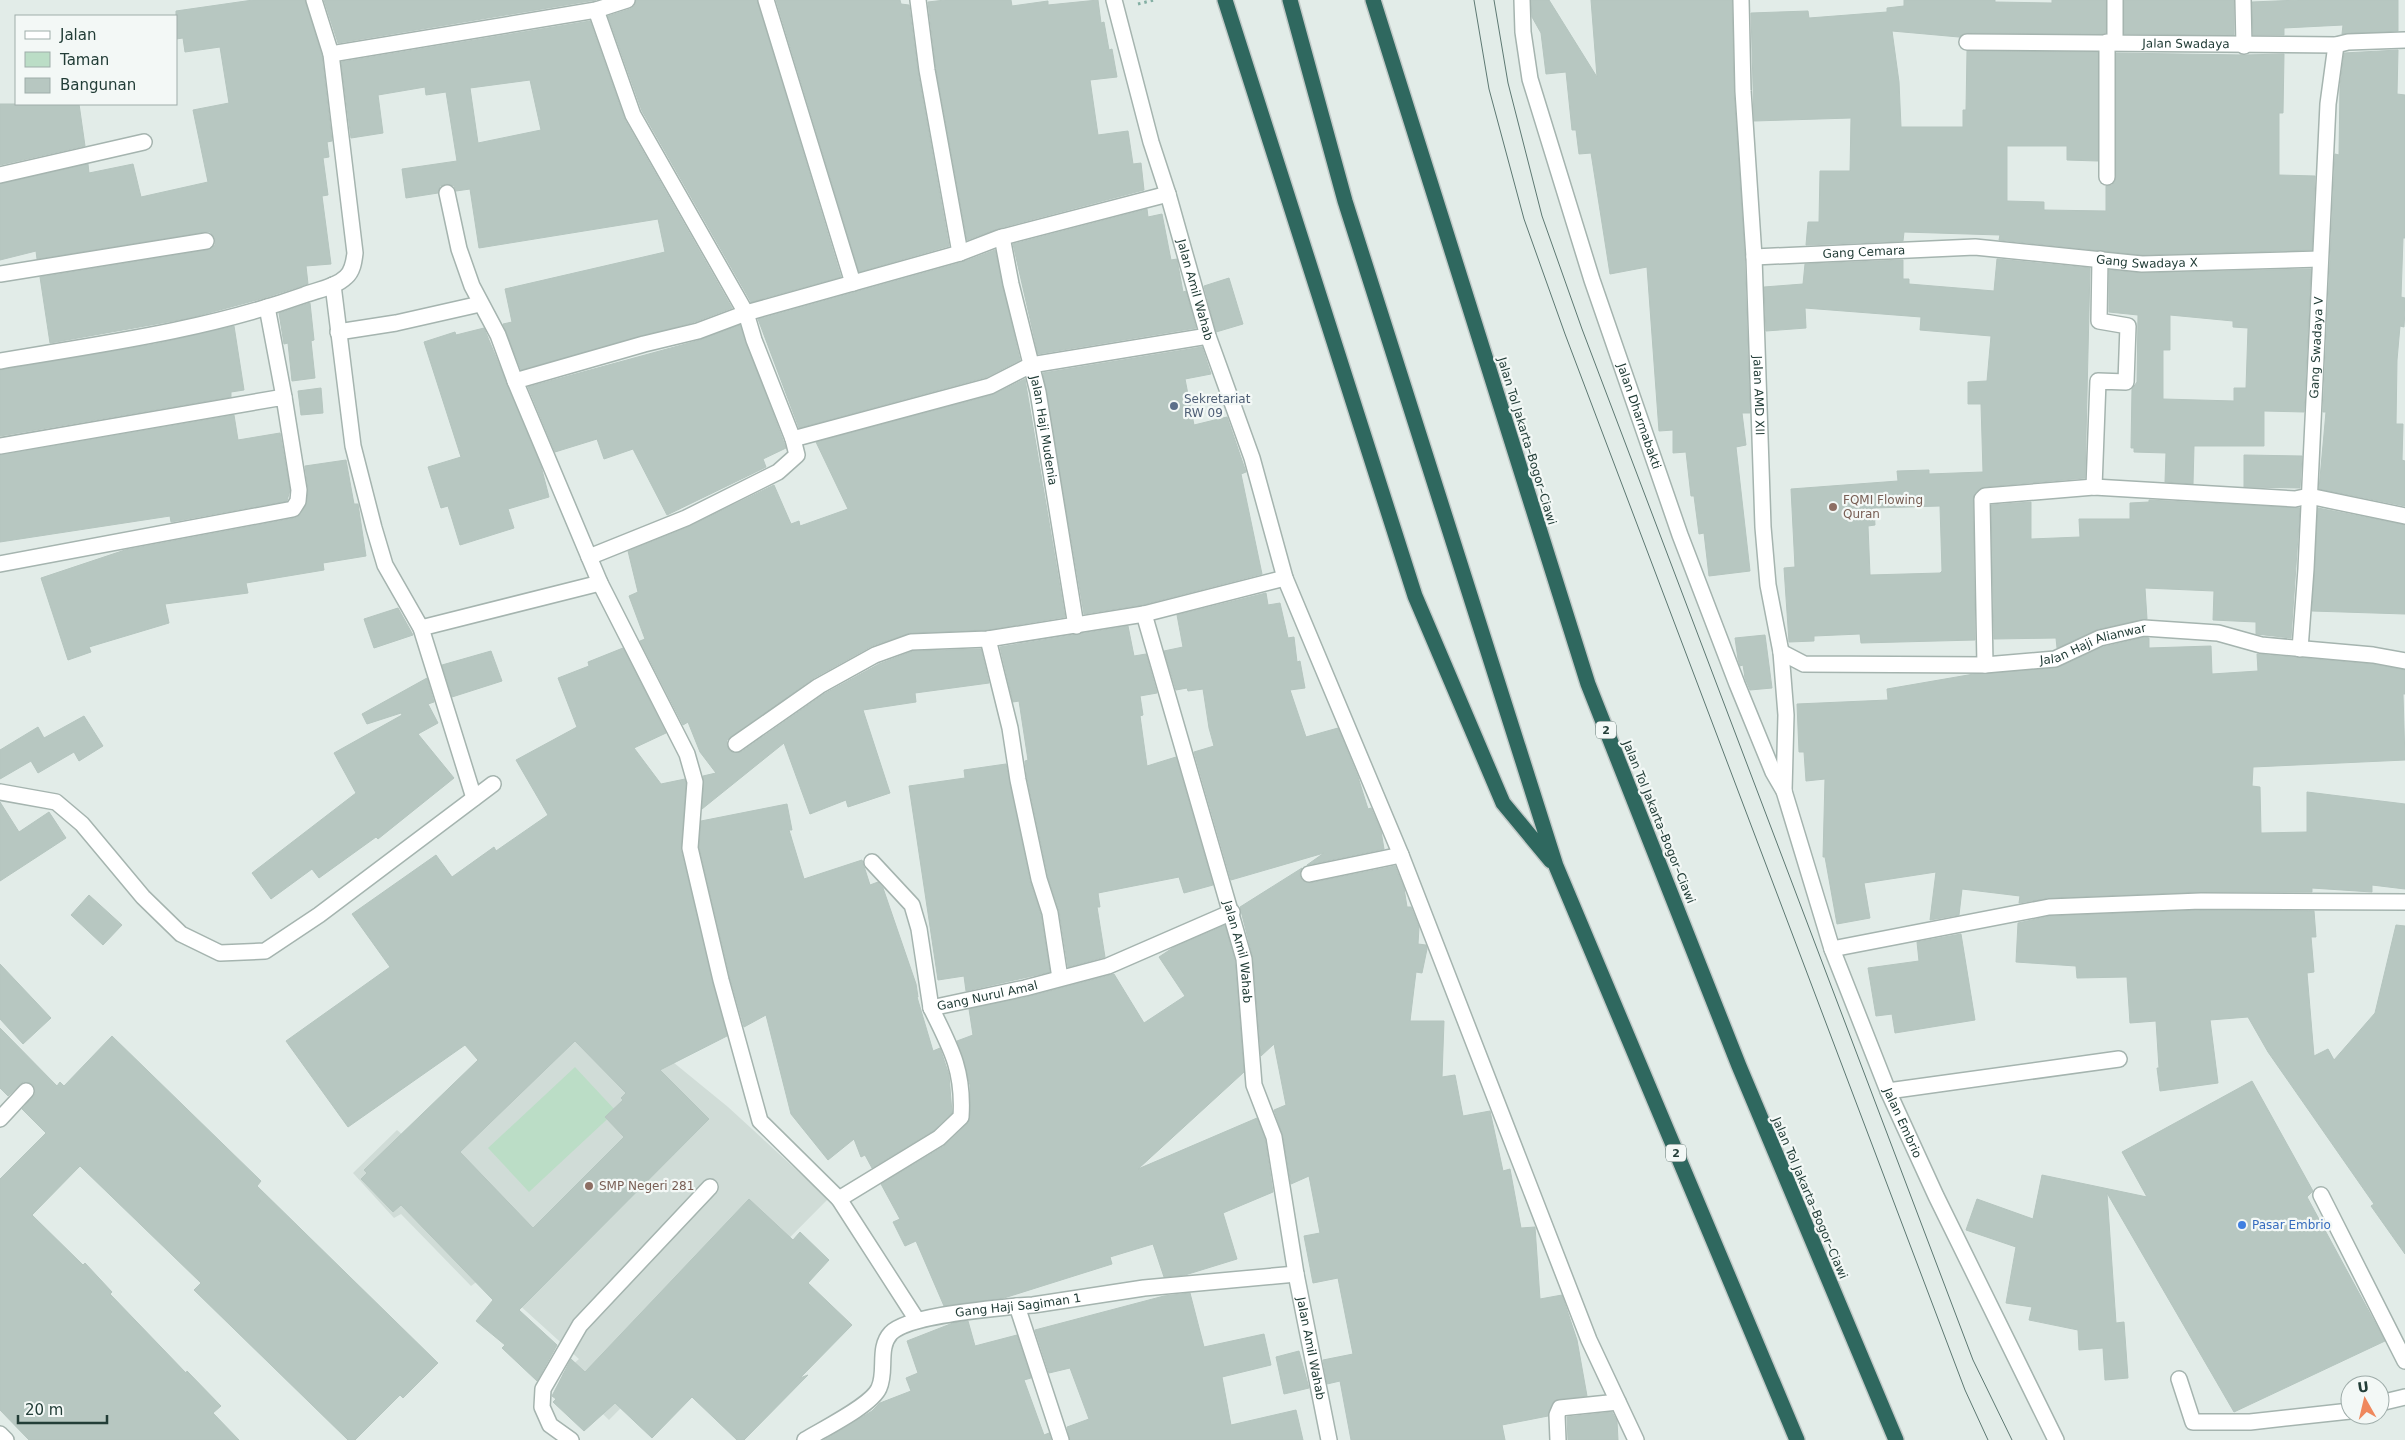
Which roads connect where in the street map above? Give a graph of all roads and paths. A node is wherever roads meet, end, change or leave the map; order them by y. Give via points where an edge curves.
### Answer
1 (314, 0) edge
2 (627, 0) edge
3 (766, 0) edge
4 (918, 0) edge
5 (1114, 0) edge
6 (1154, 0) edge
7 (1226, 0) edge
8 (1290, 0) edge
9 (1373, 0) edge
10 (1522, 0) edge
11 (1741, 0) edge
12 (2115, 0) edge
13 (2243, 0) edge
14 (1134, 5) dead end
15 (596, 10) junction
16 (2405, 40) edge
17 (1967, 42) dead end
18 (2111, 42) junction
19 (2244, 46) junction
20 (2336, 46) junction
21 (331, 54) junction
22 (144, 142) dead end
23 (0, 175) edge
24 (2108, 177) dead end
25 (447, 193) dead end
26 (1168, 194) junction
27 (1002, 237) junction
28 (206, 241) dead end
29 (1975, 247) joint
30 (960, 253) junction
31 (1754, 257) junction
32 (2100, 259) junction
33 (2320, 259) junction
34 (0, 274) edge
35 (853, 283) junction
36 (333, 285) junction
37 (480, 304) junction
38 (267, 307) junction
39 (746, 313) junction
40 (338, 332) junction
41 (1208, 336) junction
42 (0, 361) edge
43 (1031, 365) junction
44 (515, 382) junction
45 (284, 397) junction
46 (793, 439) junction
47 (0, 446) edge
48 (2094, 487) junction
49 (2309, 496) junction
50 (2405, 516) edge
51 (589, 557) junction
52 (0, 564) edge
53 (1285, 578) junction
54 (600, 583) junction
55 (1144, 614) junction
56 (1076, 626) junction
57 (421, 628) junction
58 (988, 639) junction
59 (2300, 649) junction
60 (1781, 652) junction
61 (2405, 661) edge
62 (1985, 665) junction
63 (736, 744) dead end
64 (493, 784) dead end
65 (1784, 791) junction
66 (0, 792) edge
67 (474, 798) junction
68 (1401, 855) junction
69 (872, 862) dead end
70 (1556, 866) junction
71 (1309, 874) dead end
72 (2405, 902) edge
73 (1232, 912) junction
74 (1832, 949) junction
75 (1060, 978) junction
76 (931, 1008) junction
77 (2119, 1060) dead end
78 (26, 1091) dead end
79 (1888, 1091) junction
80 (0, 1119) edge
81 (710, 1187) dead end
82 (2321, 1195) dead end
83 (839, 1199) junction
84 (1296, 1274) junction
85 (1017, 1306) junction
86 (917, 1320) junction
87 (2405, 1361) edge
88 (2179, 1380) dead end
89 (2405, 1397) edge
90 (2390, 1401) edge
91 (1618, 1402) junction
92 (2340, 1412) edge
93 (0, 1434) edge
94 (6, 1440) edge
95 (571, 1440) edge
96 (805, 1440) edge
97 (1061, 1440) edge
98 (1329, 1440) edge
99 (1558, 1440) edge
100 (1636, 1440) edge
101 (1797, 1440) edge
102 (1896, 1440) edge
103 (2056, 1440) edge

1 - 21 street
2 - 15 street
3 - 35 street
4 - 30 street via 927,70
5 - 26 street, Jalan Amil Wahab
6 - 14 path
7 - 70 highway via 1415,596 1503,804
8 - 70 highway, 2 via 1345,201
9 - 102 highway, Jalan Tol Jakarta–Bogor–Ciawi / 2 via 1588,684 1743,1075
10 - 65 street, Jalan Dharmabakti via 1530,79 1592,280 1683,544 1737,684
11 - 31 street, Jalan AMD XII via 1743,91
12 - 18 street
13 - 19 street
15 - 21 street
15 - 39 street via 634,116
16 - 20 street, Jalan Swadaya via 2348,42
17 - 18 street, Jalan Swadaya
18 - 19 street, Jalan Swadaya
18 - 24 street
19 - 20 street, Jalan Swadaya
20 - 33 street, Gang Swadaya V via 2328,104
21 - 36 street via 355,253 346,277
22 - 23 street
25 - 37 street via 459,249
26 - 27 street
26 - 41 street, Jalan Amil Wahab
27 - 30 street
27 - 43 street, Jalan Haji Mudenia
28 - 34 street
29 - 31 street, Gang Cemara
29 - 32 street, Gang Swadaya X
30 - 35 street
31 - 60 street, Jalan AMD XII via 1763,527 1768,584
32 - 33 street, Gang Swadaya X via 2142,264
32 - 48 street via 2099,321 2128,326 2126,382 2098,381
33 - 49 street, Gang Swadaya V
35 - 39 street
36 - 38 street
36 - 40 street
37 - 40 street
37 - 44 street via 498,335
38 - 42 street via 139,338
38 - 45 street
39 - 44 street via 698,331
39 - 46 street
40 - 57 street via 353,446 385,564
41 - 43 street
41 - 53 street, Jalan Amil Wahab via 1252,458
43 - 46 street via 990,386
43 - 56 street, Jalan Haji Mudenia
44 - 51 street
45 - 47 street
45 - 52 street via 299,490 293,509
46 - 51 street via 797,455 778,472 686,518
48 - 49 street via 2295,499
48 - 62 street via 1982,497
49 - 50 street
49 - 59 street, Gang Swadaya V
51 - 54 street
53 - 55 street
53 - 68 street, Jalan Amil Wahab
54 - 57 street
54 - 83 street via 687,754 695,782 690,848 721,980 760,1121
55 - 56 street
55 - 73 street, Jalan Amil Wahab
56 - 58 street
57 - 67 street
58 - 63 street via 910,642 875,655 819,686
58 - 75 street via 1010,728 1039,879 1050,913
59 - 61 street, Jalan Haji Alianwar via 2373,654
59 - 62 street, Jalan Haji Alianwar via 2261,645 2218,633 2144,628 2100,638 2055,659
60 - 62 street, Jalan Haji Alianwar via 1804,664
60 - 65 street, Jalan AMD XII via 1786,715
64 - 67 street
65 - 74 street, Jalan Embrio
66 - 67 street via 56,802 82,824 143,897 181,934 220,953 265,951 320,915
68 - 71 street
68 - 91 street, Jalan Amil Wahab via 1589,1340
69 - 76 street via 912,905 919,929
70 - 101 highway, 2
72 - 74 street via 2201,901 2049,907
73 - 75 street, Gang Nurul Amal via 1108,966
73 - 84 street, Jalan Amil Wahab via 1244,959 1254,1085 1274,1137
74 - 79 street, Jalan Embrio
75 - 76 street, Gang Nurul Amal
76 - 83 street, Gang Nurul Amal via 956,1059 962,1093 961,1117 939,1138
77 - 79 street
78 - 80 street
79 - 103 street, Jalan Embrio
81 - 95 street via 580,1325 543,1389 542,1408 550,1425
82 - 87 street
83 - 86 street
84 - 85 street, Gang Haji Sagiman 1 via 1144,1288
84 - 98 street, Jalan Amil Wahab
85 - 86 street, Gang Haji Sagiman 1
85 - 97 street
86 - 96 street, Gang Haji Sagiman 1 via 892,1333 882,1354 880,1387 871,1399
88 - 92 street via 2193,1422 2250,1422
89 - 90 street
91 - 99 street via 1560,1408
91 - 100 street, Jalan Amil Wahab
93 - 94 street

